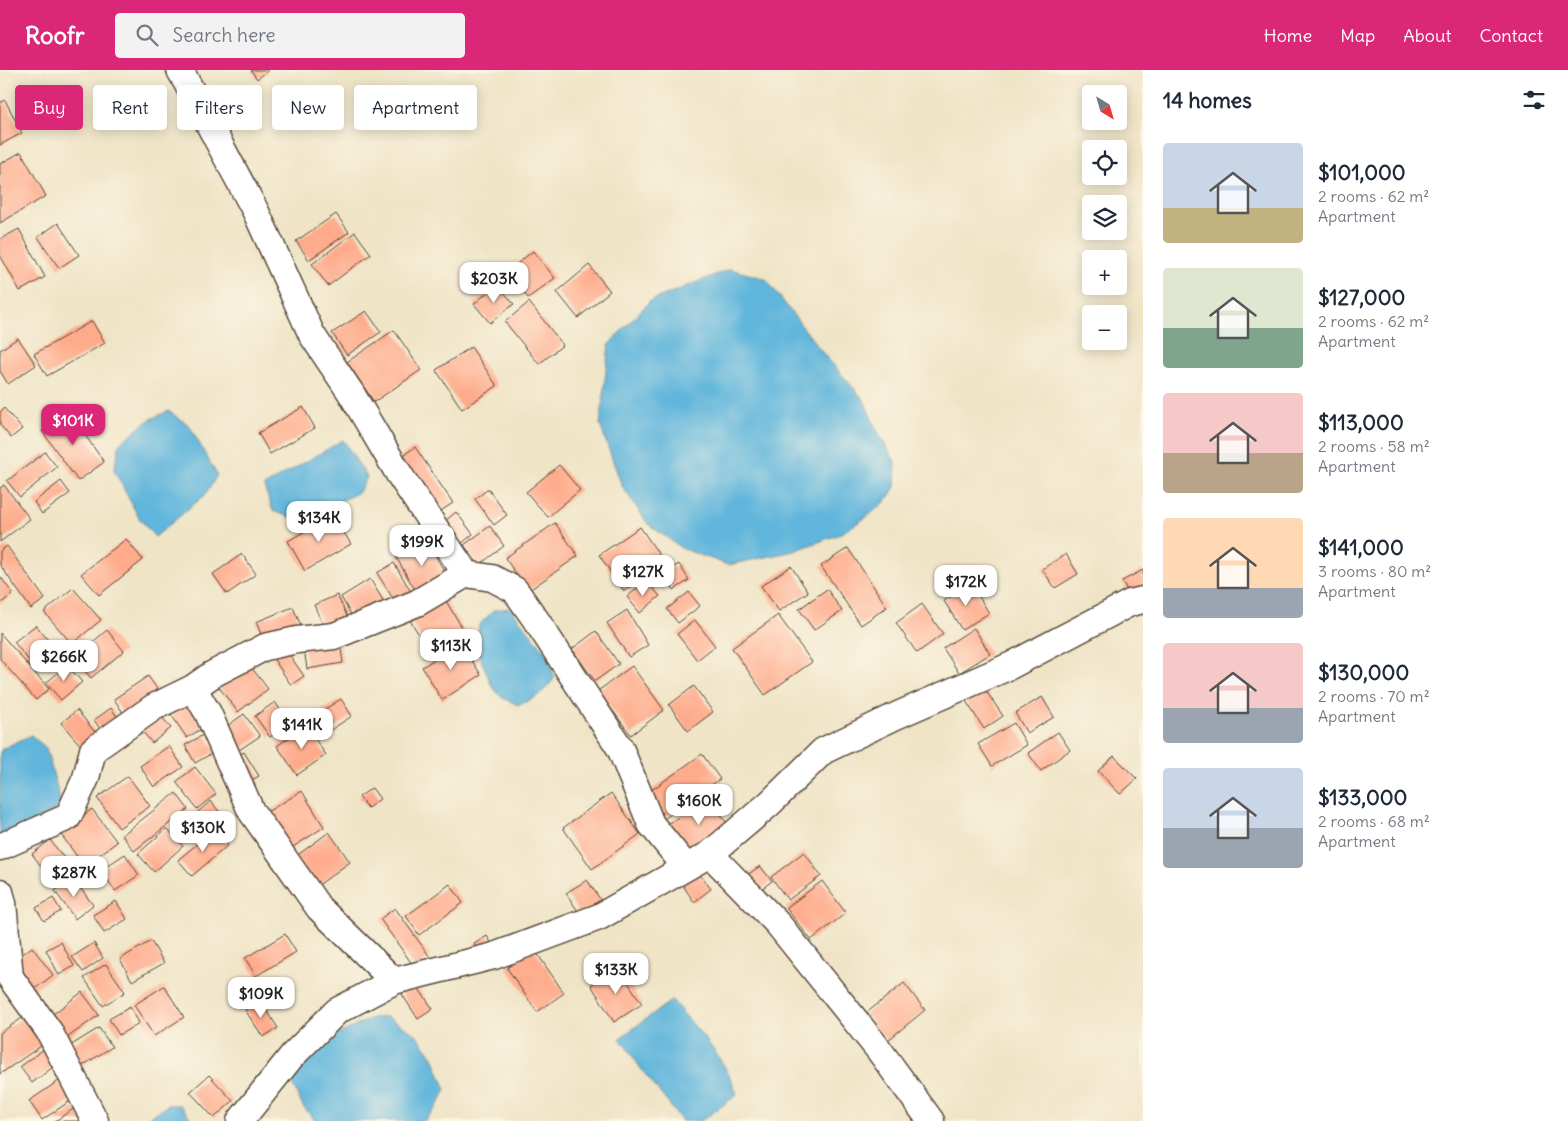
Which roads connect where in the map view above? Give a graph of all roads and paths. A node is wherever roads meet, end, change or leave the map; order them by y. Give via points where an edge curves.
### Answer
1 (180, 70) edge
2 (466, 574) junction
3 (1143, 600) edge
4 (193, 688) junction
5 (0, 847) edge
6 (710, 854) junction
7 (686, 867) junction
8 (0, 892) edge
9 (394, 981) junction
10 (95, 1121) edge
11 (240, 1121) edge
12 (931, 1121) edge

1 - 2 street via 256,212 312,335
2 - 4 street via 416,603 334,636 265,647
2 - 7 street via 492,578 515,590 620,748 651,824
3 - 6 street via 1010,666 823,750
4 - 5 street via 154,707 93,750 86,778 68,817
4 - 9 street via 208,713 251,811 319,908
6 - 7 street
6 - 12 street via 778,924
7 - 9 street via 599,917 494,956
8 - 10 street via 10,977 49,1031
9 - 11 street via 337,1011 292,1056

